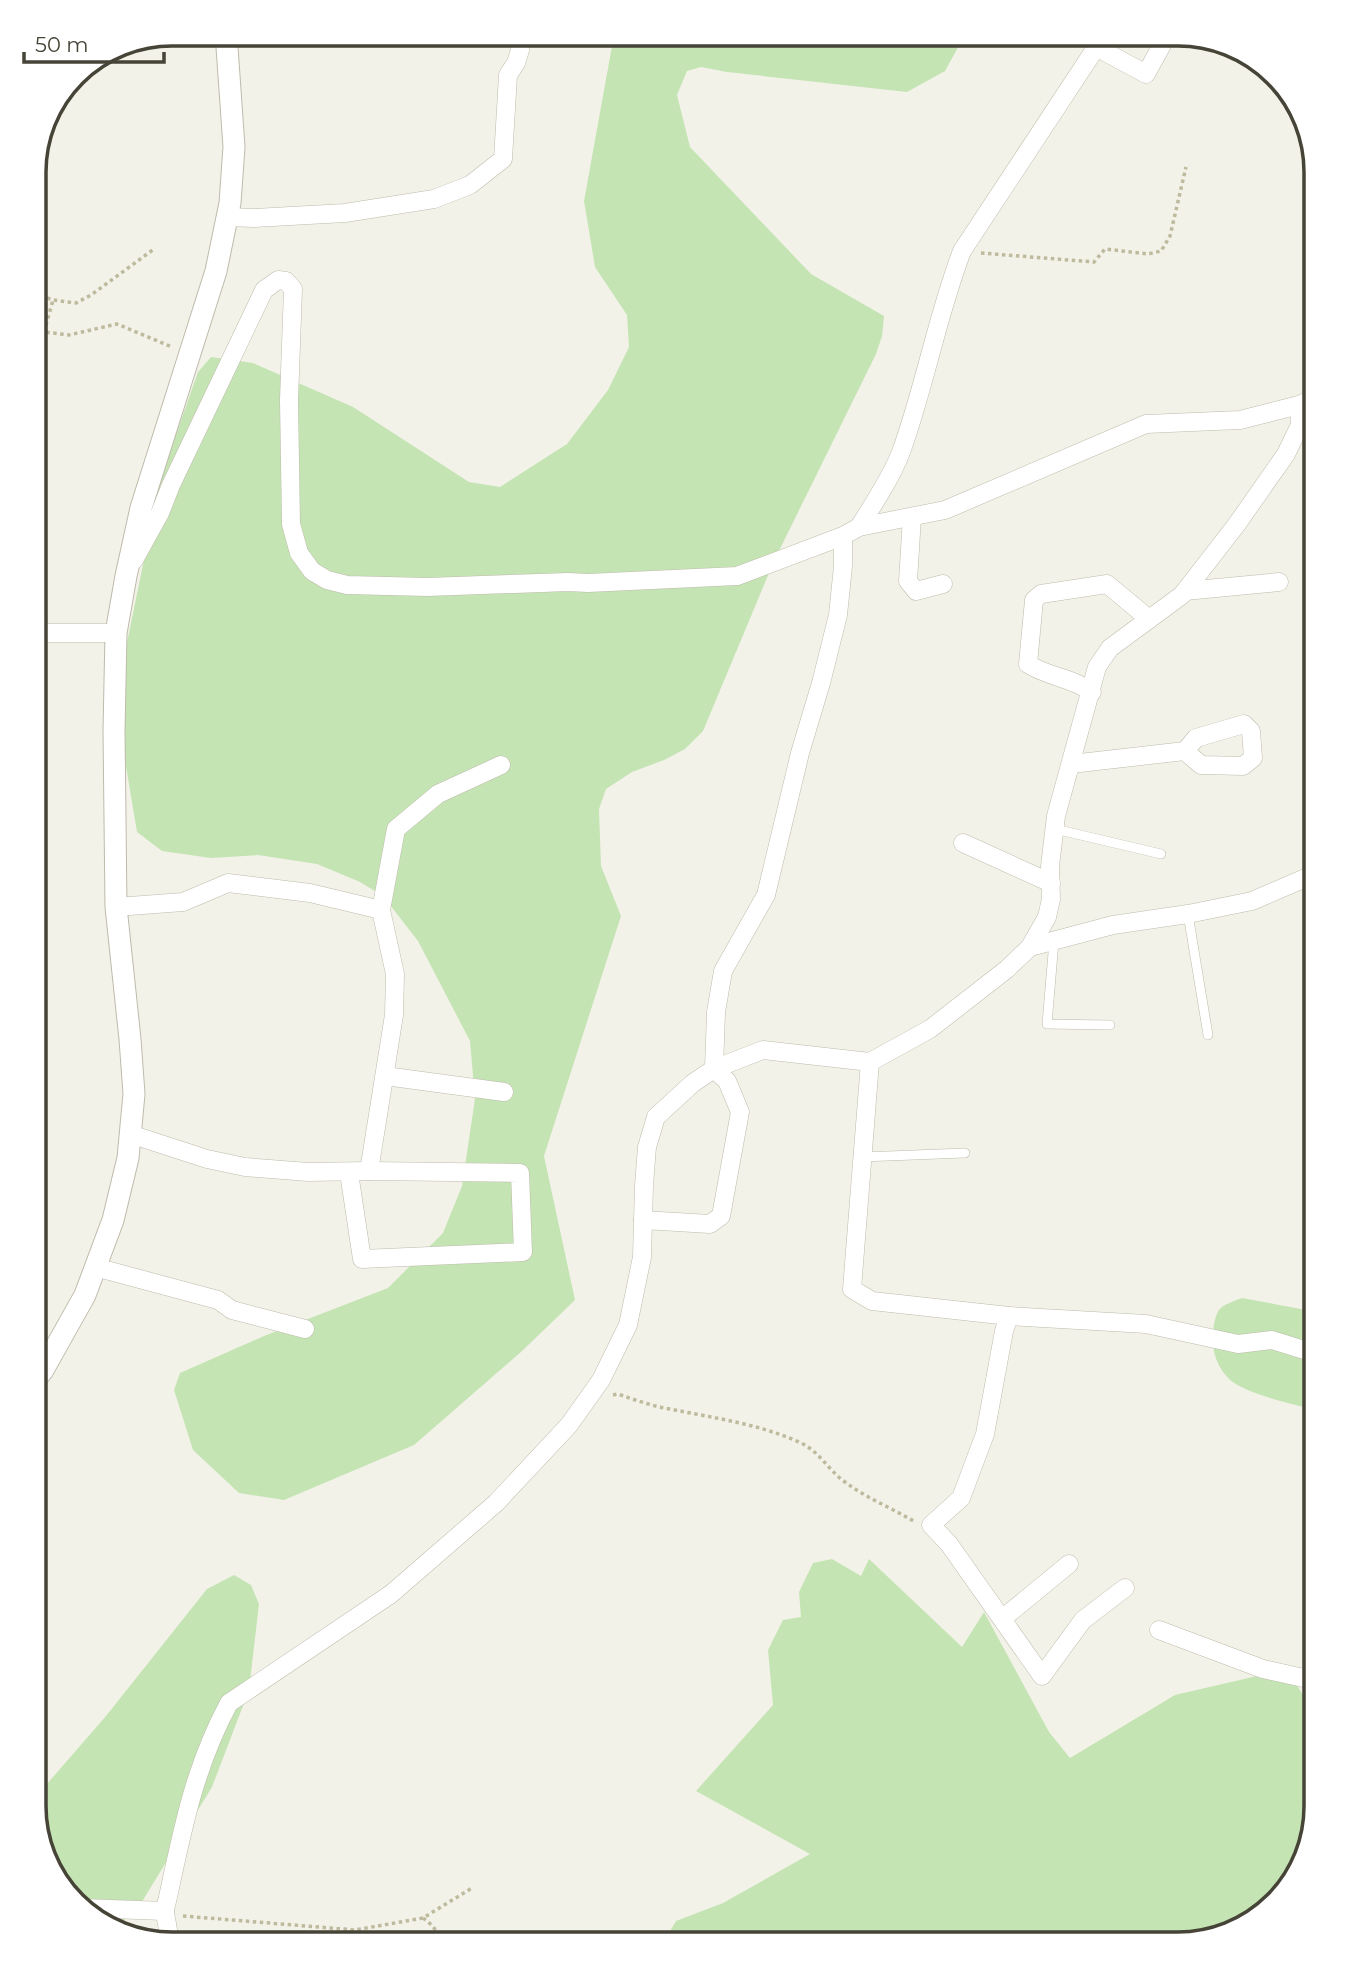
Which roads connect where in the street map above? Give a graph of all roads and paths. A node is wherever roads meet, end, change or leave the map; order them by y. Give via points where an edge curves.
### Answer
1 (227, 46) edge
2 (520, 46) edge
3 (1097, 46) edge
4 (1109, 46) edge
5 (1161, 46) edge
6 (1186, 167) dead end
7 (227, 216) junction
8 (155, 249) dead end
9 (962, 251) junction
10 (46, 298) edge
11 (53, 300) junction
12 (46, 325) edge
13 (46, 332) edge
14 (189, 356) junction
15 (1304, 403) edge
16 (1299, 405) junction
17 (912, 517) junction
18 (851, 532) junction
19 (126, 576) junction
20 (1279, 582) dead end
21 (943, 584) dead end
22 (1185, 592) junction
23 (1149, 620) junction
24 (46, 633) edge
25 (116, 634) junction
26 (1092, 692) junction
27 (1185, 751) dead end
28 (1071, 764) junction
29 (501, 765) dead end
30 (1055, 829) junction
31 (963, 843) dead end
32 (1161, 854) dead end
33 (1304, 879) edge
34 (1051, 883) junction
35 (116, 907) junction
36 (381, 910) junction
37 (1188, 914) junction
38 (1054, 941) junction
39 (1030, 947) junction
40 (1110, 1025) dead end
41 (1208, 1035) dead end
42 (870, 1062) junction
43 (714, 1069) junction
44 (385, 1076) junction
45 (504, 1092) dead end
46 (130, 1134) junction
47 (965, 1153) dead end
48 (862, 1157) junction
49 (369, 1171) junction
50 (349, 1172) junction
51 (643, 1220) junction
52 (95, 1267) junction
53 (1009, 1316) junction
54 (305, 1329) dead end
55 (1304, 1350) edge
56 (46, 1365) edge
57 (610, 1395) dead end
58 (931, 1525) junction
59 (1069, 1564) dead end
60 (1125, 1588) dead end
61 (1002, 1619) junction
62 (1159, 1630) dead end
63 (1304, 1678) edge
64 (472, 1888) dead end
65 (99, 1909) edge
66 (165, 1911) junction
67 (423, 1918) junction
68 (169, 1931) edge
69 (436, 1931) edge

1 - 7 street via 234,147
2 - 7 street via 508,75 503,159 470,185 434,200 345,213
3 - 9 street
4 - 5 street via 1146,74
6 - 9 path via 1170,236 1161,251 1105,249 1094,262
7 - 14 street via 216,271
8 - 11 path via 76,303
9 - 18 street via 900,454
10 - 11 path
11 - 12 path
13 - 14 path via 69,335 117,324
14 - 19 street via 141,508
15 - 16 street
16 - 17 street via 1240,420 1146,424 945,510
16 - 22 street via 1300,425 1286,454
17 - 18 street
17 - 21 street via 908,581 916,591
18 - 19 street via 737,576 427,587 347,585 327,580 312,571 299,553 291,524 293,289 278,280 264,290
18 - 43 street via 838,615 766,895 723,971
19 - 25 street
20 - 22 street
22 - 23 street
23 - 26 street via 1110,649 1097,667
23 - 26 street via 1107,584 1041,594 1034,600 1028,664
24 - 25 street
25 - 35 street
26 - 28 street
27 - 28 street
28 - 30 street
29 - 36 street via 438,794 396,829
30 - 32 lane
30 - 34 street
31 - 34 street
33 - 37 street via 1252,901
34 - 39 street via 1046,917
35 - 36 street via 183,902 228,883 310,893
35 - 46 street via 134,1094
36 - 44 street via 395,974
37 - 38 street via 1113,925
37 - 41 lane
38 - 39 street
38 - 40 lane via 1047,1024
39 - 42 street via 930,1029
42 - 43 street via 764,1050
42 - 48 street
43 - 51 street via 656,1117 647,1147
43 - 51 street via 727,1081 740,1112 721,1216 710,1224
44 - 45 street
44 - 49 street
46 - 50 street via 245,1167
46 - 52 street via 113,1220
47 - 48 lane
48 - 53 street via 852,1289 872,1301
49 - 50 street
49 - 50 street via 520,1173 523,1252 362,1259
51 - 66 street via 642,1257 628,1325 601,1380 569,1425 496,1503 391,1594 229,1703 199,1770
52 - 54 street
52 - 56 street via 85,1295
53 - 55 street via 1146,1324 1238,1344 1272,1340
53 - 58 street via 985,1434 961,1498
57 - 58 path via 729,1420 803,1444 859,1492 919,1524
58 - 61 street
59 - 61 street
60 - 61 street via 1083,1620 1042,1676
62 - 63 street via 1263,1669
64 - 67 path
65 - 66 street
66 - 67 path via 188,1917 355,1930
66 - 68 street
67 - 69 path

